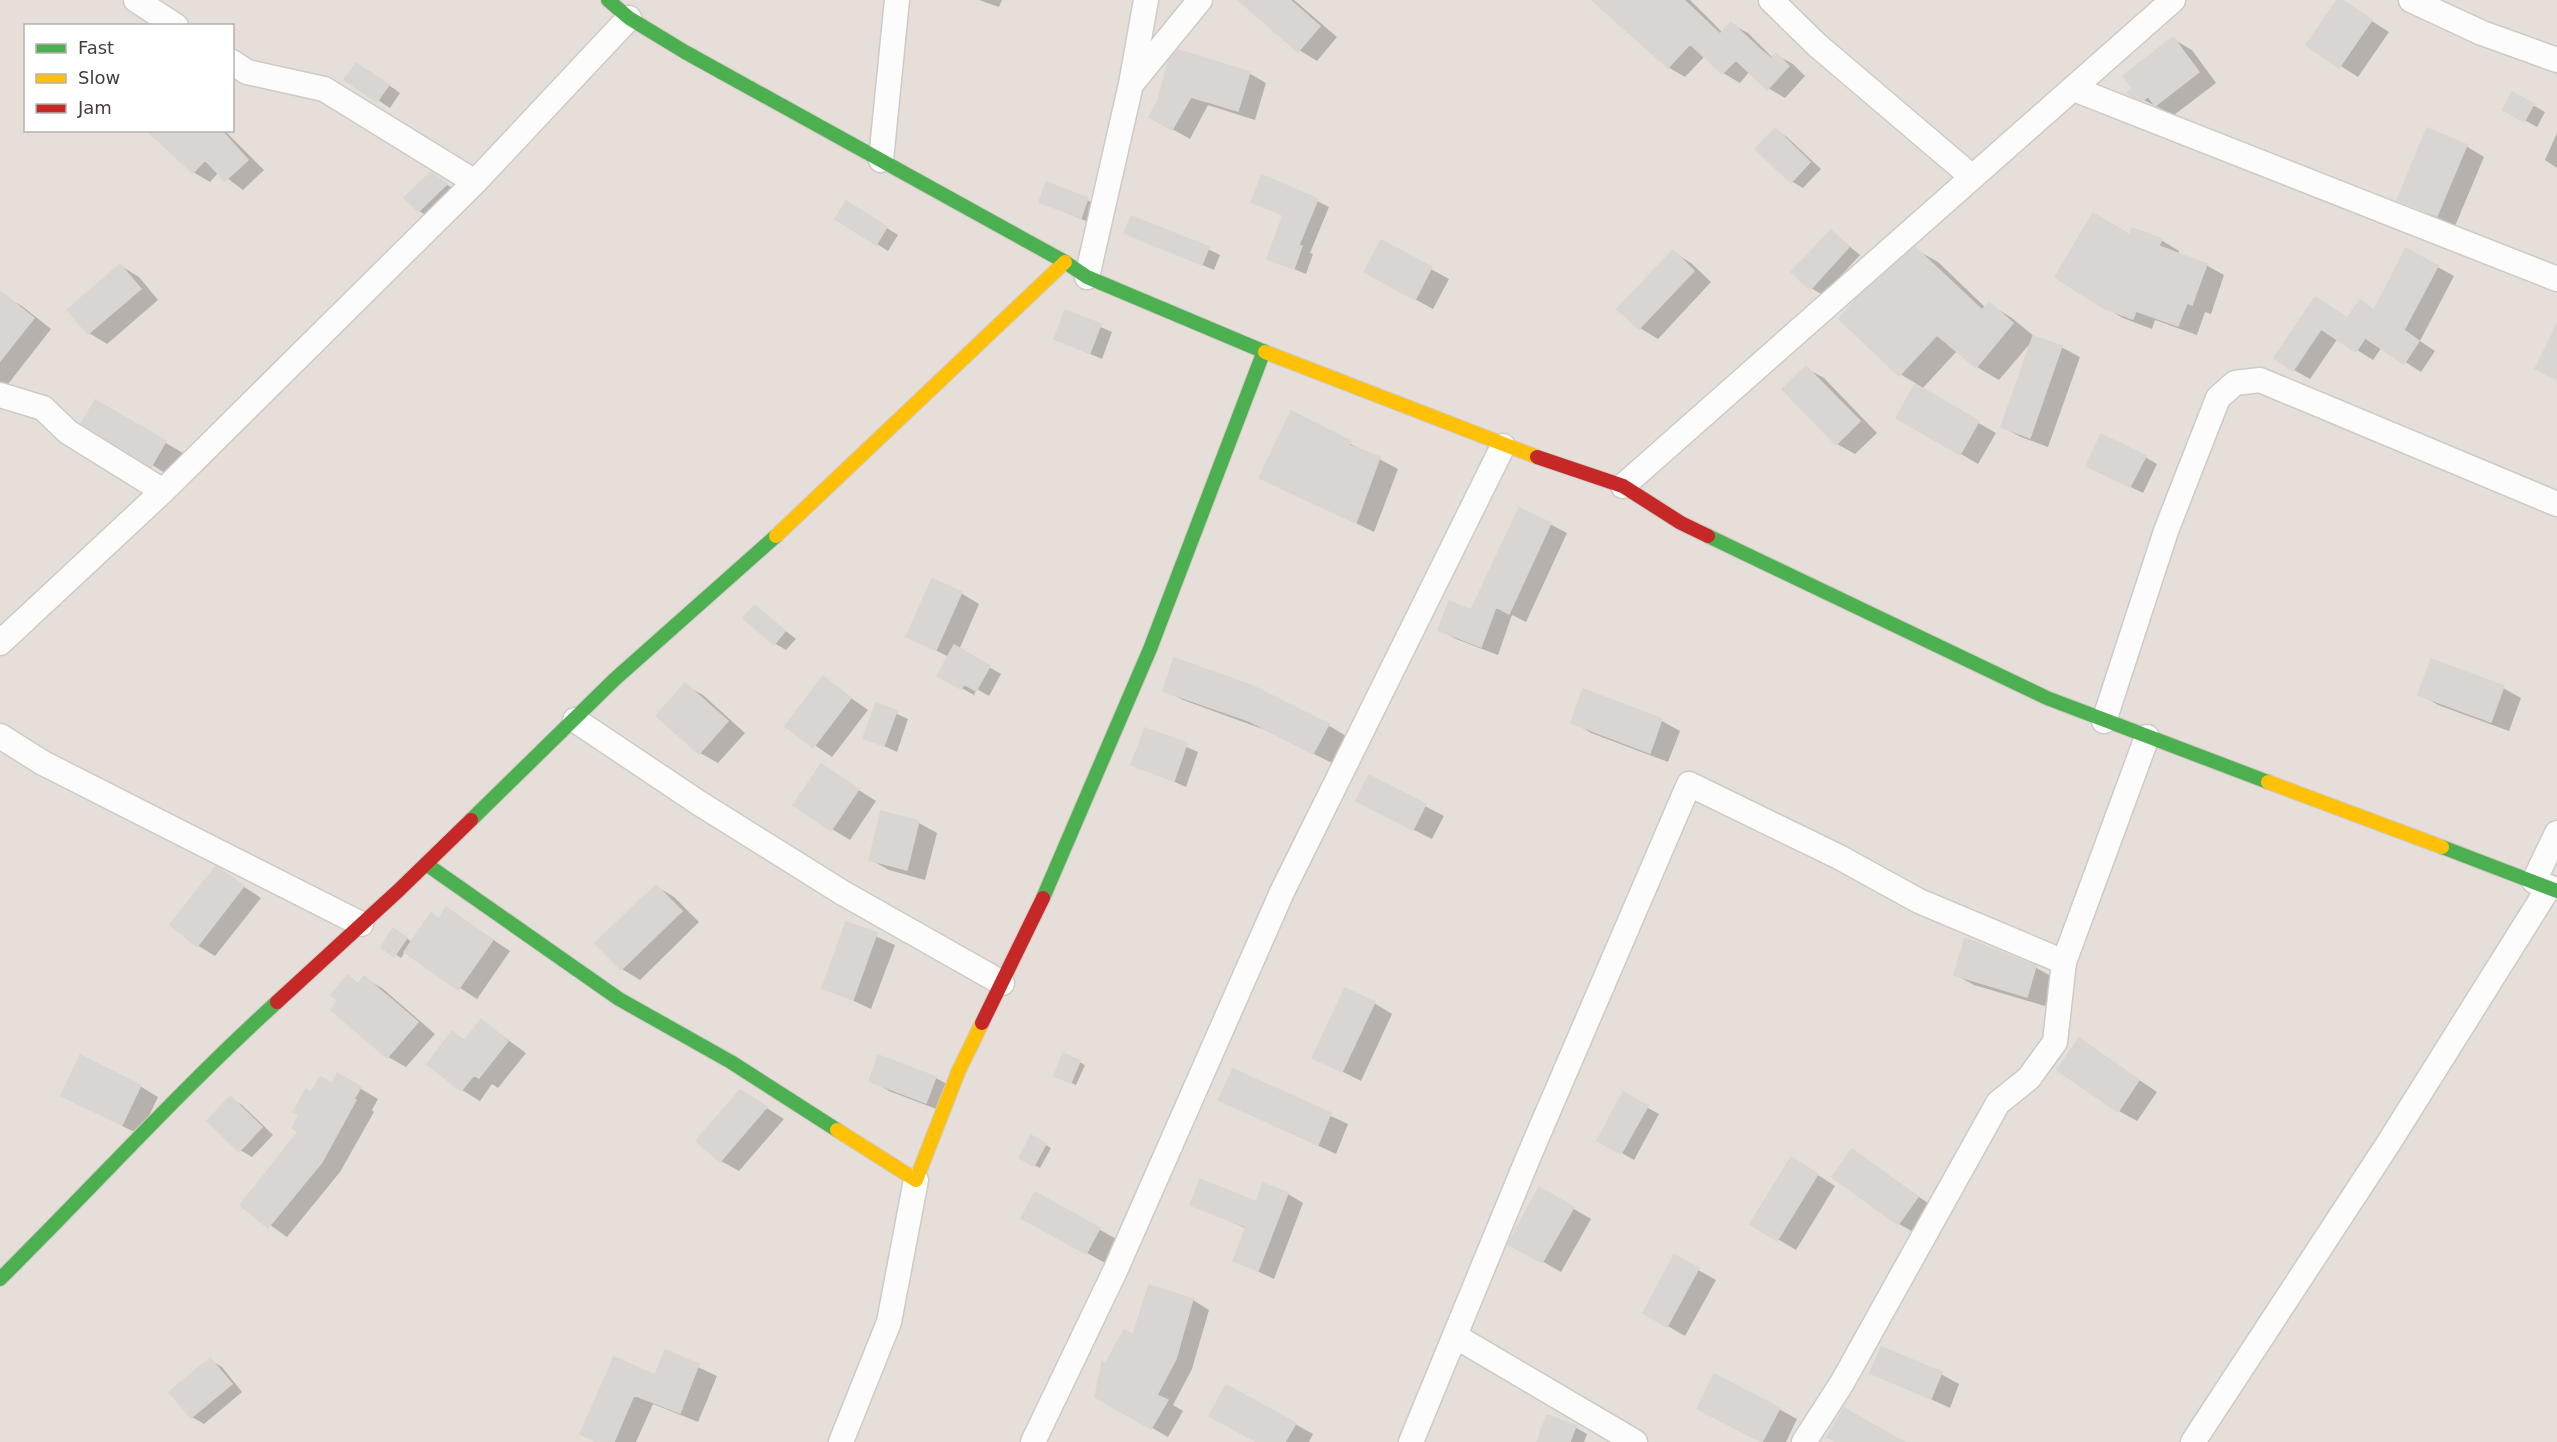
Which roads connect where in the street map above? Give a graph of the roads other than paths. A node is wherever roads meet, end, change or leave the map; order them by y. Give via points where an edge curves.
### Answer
1 (136, 0) edge
2 (608, 0) edge
3 (897, 0) edge
4 (1200, 0) edge
5 (1771, 0) edge
6 (2173, 0) edge
7 (2411, 0) edge
8 (1142, 1) edge
9 (629, 18) junction
10 (173, 24) edge
11 (2557, 60) edge
12 (234, 63) edge
13 (1131, 84) junction
14 (2073, 89) junction
15 (881, 160) junction
16 (1971, 176) junction
17 (475, 182) junction
18 (1065, 262) junction
19 (1087, 277) junction
20 (2557, 279) edge
21 (1264, 351) junction
22 (0, 395) edge
23 (1503, 446) junction
24 (1623, 486) junction
25 (163, 491) junction
26 (2557, 504) edge
27 (0, 643) edge
28 (575, 720) junction
29 (2104, 722) junction
30 (0, 736) edge
31 (2146, 737) junction
32 (2557, 833) edge
33 (426, 864) junction
34 (2547, 886) edge
35 (361, 924) junction
36 (2064, 962) junction
37 (1002, 983) junction
38 (916, 1180) junction
39 (0, 1279) edge
40 (1455, 1336) junction
41 (842, 1442) edge
42 (1034, 1442) edge
43 (1411, 1442) edge
44 (1635, 1442) edge
45 (1804, 1442) edge
46 (2193, 1442) edge

1 - 10 street
2 - 9 street
3 - 15 street
4 - 13 street
5 - 16 street via 1817,45
6 - 14 street
7 - 11 street via 2482,33
8 - 13 street
9 - 15 street
9 - 17 street
12 - 17 street via 248,72 324,89
13 - 19 street
14 - 16 street
14 - 20 street
15 - 18 street
16 - 24 street
17 - 25 street
18 - 19 street
18 - 28 street
19 - 21 street
21 - 23 street
21 - 37 street via 1150,648 1038,909
22 - 25 street via 43,408 68,432
23 - 24 street
23 - 42 street via 1282,892 1115,1271
24 - 29 street via 1681,523
25 - 27 street
26 - 29 street via 2260,380 2235,383 2218,398 2199,444 2166,531
28 - 33 street
28 - 37 street via 843,893
29 - 31 street
30 - 35 street via 43,763
31 - 34 street
31 - 36 street
32 - 34 street
33 - 35 street
33 - 38 street via 619,999 731,1062
34 - 46 street via 2388,1144
35 - 39 street via 208,1064
36 - 40 street via 1919,901 1689,784
36 - 45 street via 2055,1042 2029,1077 1998,1103 1842,1383
37 - 38 street via 959,1070
38 - 41 street via 889,1322
40 - 43 street
40 - 44 street

